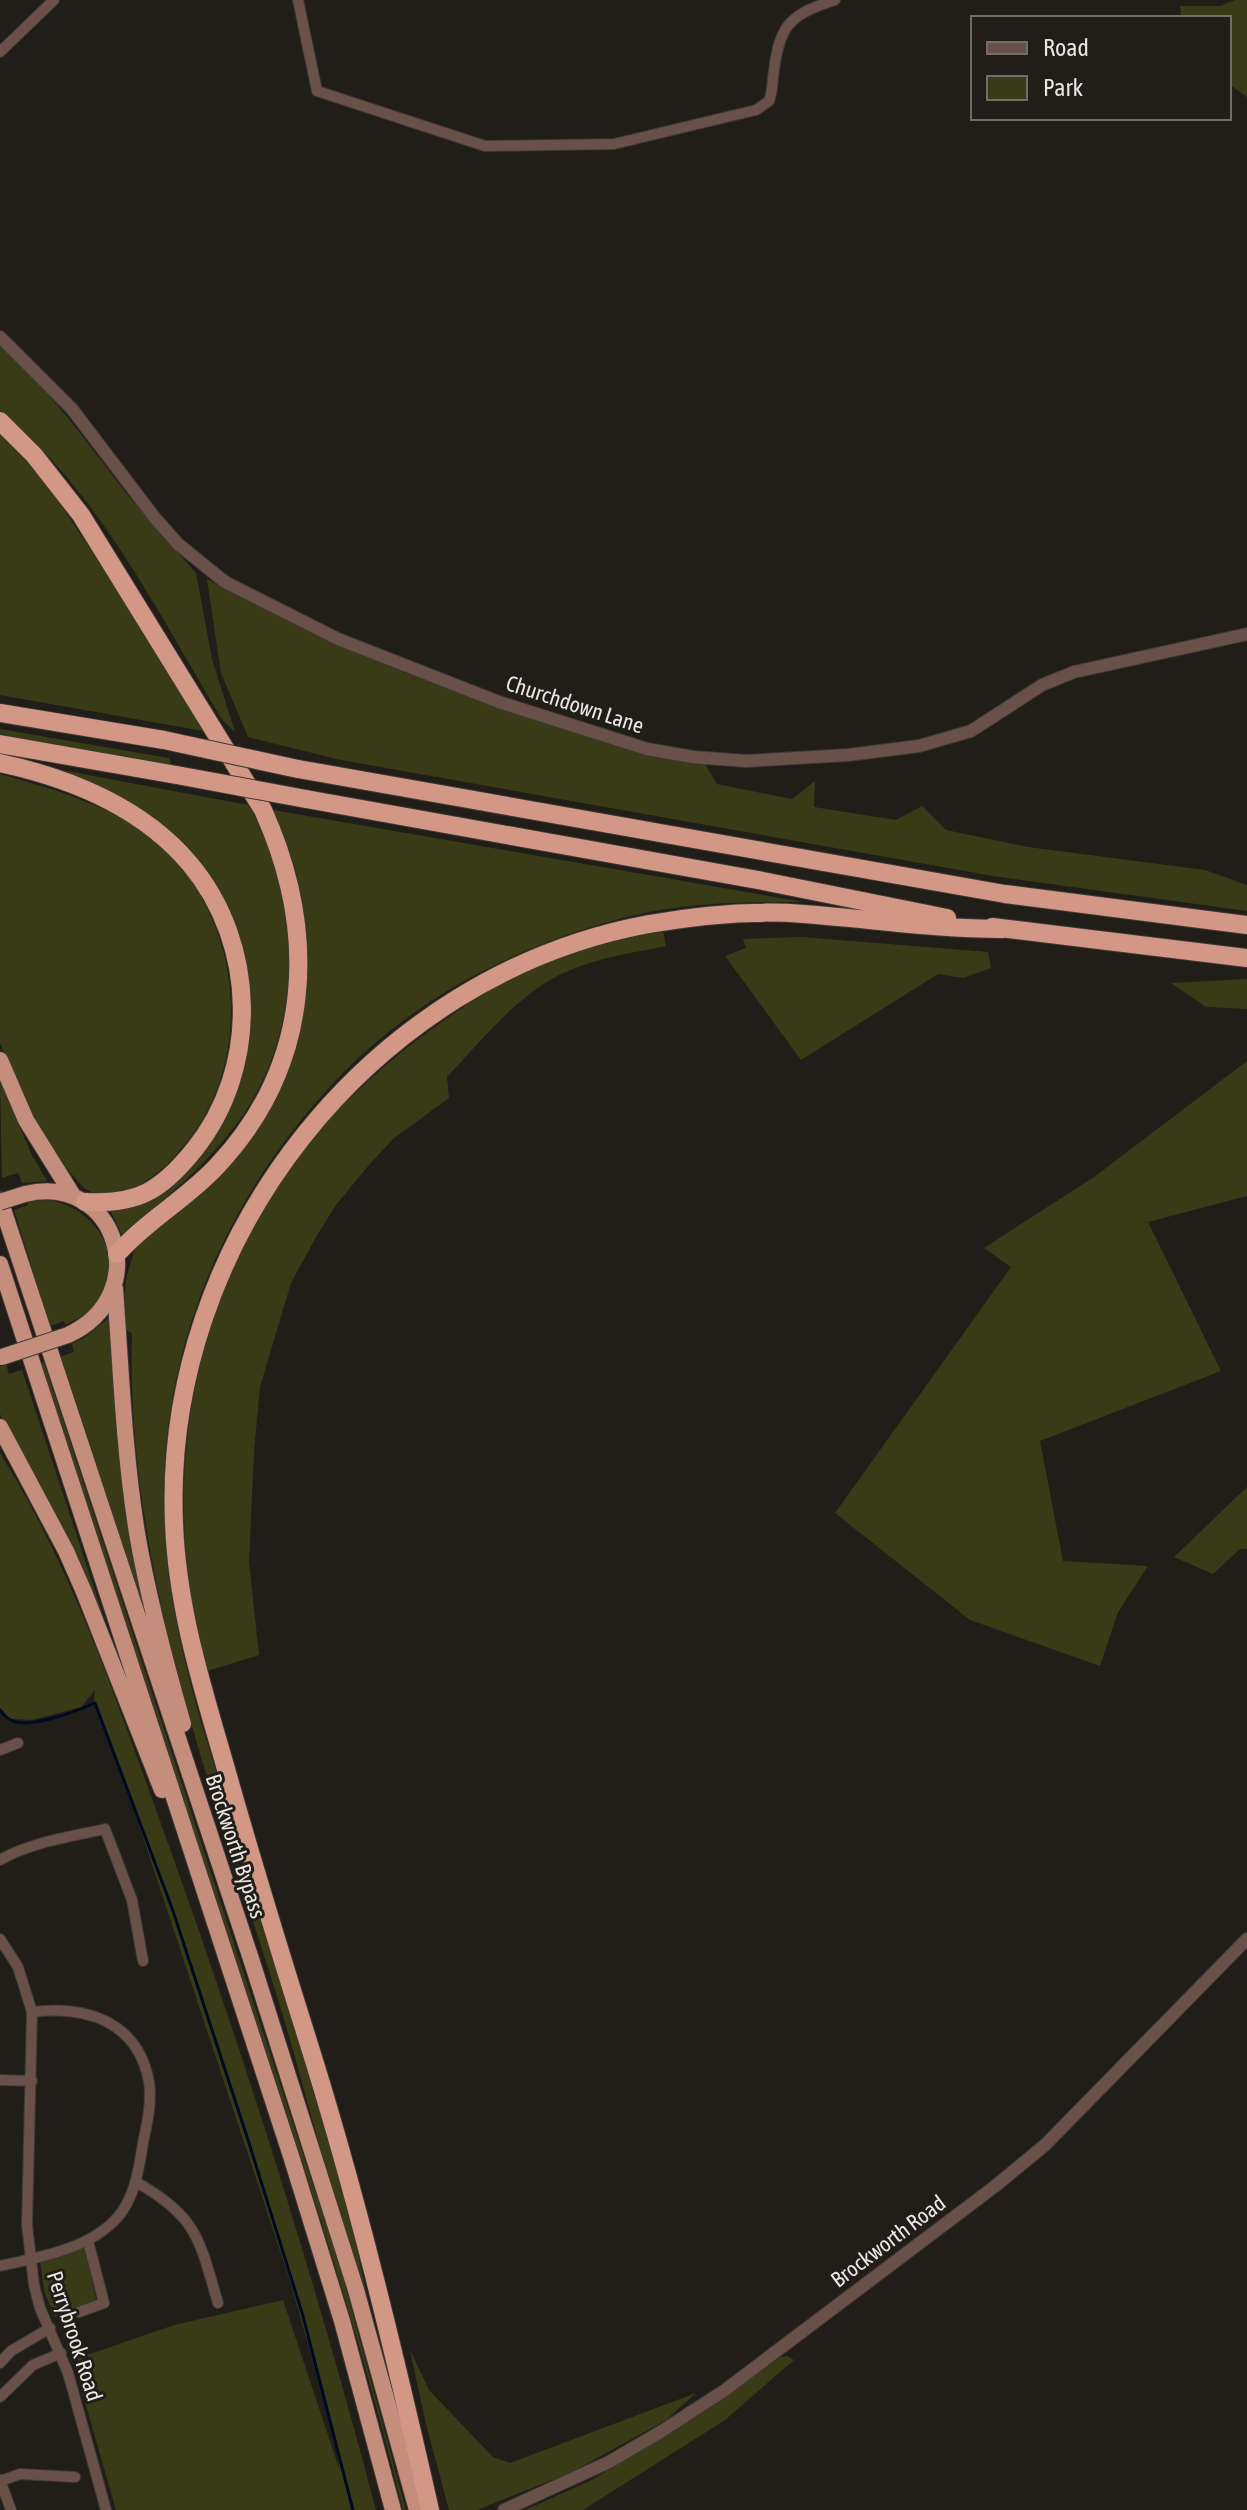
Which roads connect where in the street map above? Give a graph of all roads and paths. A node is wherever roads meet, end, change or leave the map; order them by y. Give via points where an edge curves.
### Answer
1 (54, 0) edge
2 (298, 0) edge
3 (835, 0) edge
4 (0, 52) edge
5 (0, 337) edge
6 (0, 421) edge
7 (1247, 634) edge
8 (0, 713) edge
9 (0, 744) edge
10 (0, 763) edge
11 (1247, 925) edge
12 (1003, 929) junction
13 (1247, 958) edge
14 (0, 1060) edge
15 (78, 1198) junction
16 (0, 1201) edge
17 (117, 1254) junction
18 (0, 1264) edge
19 (115, 1288) junction
20 (1, 1357) edge
21 (0, 1427) edge
22 (0, 1439) edge
23 (22, 1470) junction
24 (18, 1743) dead end
25 (0, 1750) edge
26 (0, 1860) edge
27 (0, 1939) edge
28 (1247, 1939) edge
29 (143, 1961) dead end
30 (252, 1962) junction
31 (228, 1967) junction
32 (32, 2012) junction
33 (0, 2080) edge
34 (32, 2081) junction
35 (136, 2182) junction
36 (88, 2241) junction
37 (30, 2259) junction
38 (0, 2266) edge
39 (218, 2303) dead end
40 (79, 2312) dead end
41 (50, 2328) junction
42 (61, 2353) junction
43 (0, 2363) edge
44 (0, 2397) edge
45 (75, 2477) dead end
46 (0, 2480) edge
47 (11, 2510) edge
48 (106, 2510) edge
49 (393, 2510) edge
50 (417, 2510) edge
51 (430, 2510) edge
52 (504, 2510) edge

1 - 4 street
2 - 3 street via 317,91 485,146 614,144 756,110 769,101 776,55 794,17
5 - 7 street, Churchdown Lane via 72,409 178,544 225,582 351,645 499,702 647,749 746,761 919,746 971,731 1042,685 1074,672
6 - 17 highway via 81,515 263,810 279,847 297,921 298,989 292,1027 260,1108 219,1165
8 - 11 highway, bridge via 1005,894
9 - 12 highway, bridge
10 - 15 highway via 99,796 165,838 211,894 238,962 239,1053 209,1130 187,1159 149,1193 119,1202
12 - 13 highway
12 - 51 highway via 799,913 731,914 625,929 526,962 427,1018 340,1092 271,1178 214,1291 189,1370 175,1470 174,1531 184,1611 341,2151
14 - 15 highway via 26,1120
15 - 16 highway, bridge via 44,1190
15 - 17 highway via 106,1227
16 - 30 highway, Brockworth Bypass
17 - 19 highway
18 - 31 highway, Brockworth Bypass
19 - 20 highway, bridge via 97,1315 68,1335
19 - 30 highway via 129,1477 145,1578
21 - 23 highway
22 - 23 highway
23 - 31 highway via 84,1592
24 - 25 street
26 - 29 street via 105,1829 132,1900
27 - 32 street, Perrybrook Road via 18,1967
28 - 52 street, Brockworth Road via 1045,2145 994,2187 725,2390 609,2462
30 - 50 highway, Brockworth Bypass via 356,2290
31 - 49 highway, Brockworth Bypass via 342,2321
32 - 34 street, Perrybrook Road
32 - 35 street via 87,2013 113,2024 129,2039 149,2084
33 - 34 street
34 - 37 street, Perrybrook Road
35 - 36 street via 118,2217
35 - 39 street via 182,2213 200,2243
36 - 37 street
36 - 40 street via 104,2303
37 - 38 street
37 - 41 street, Perrybrook Road via 40,2308
41 - 42 street, Perrybrook Road
41 - 43 street
42 - 44 street via 33,2365
42 - 48 street, Perrybrook Road
45 - 46 street via 20,2474
46 - 47 street

